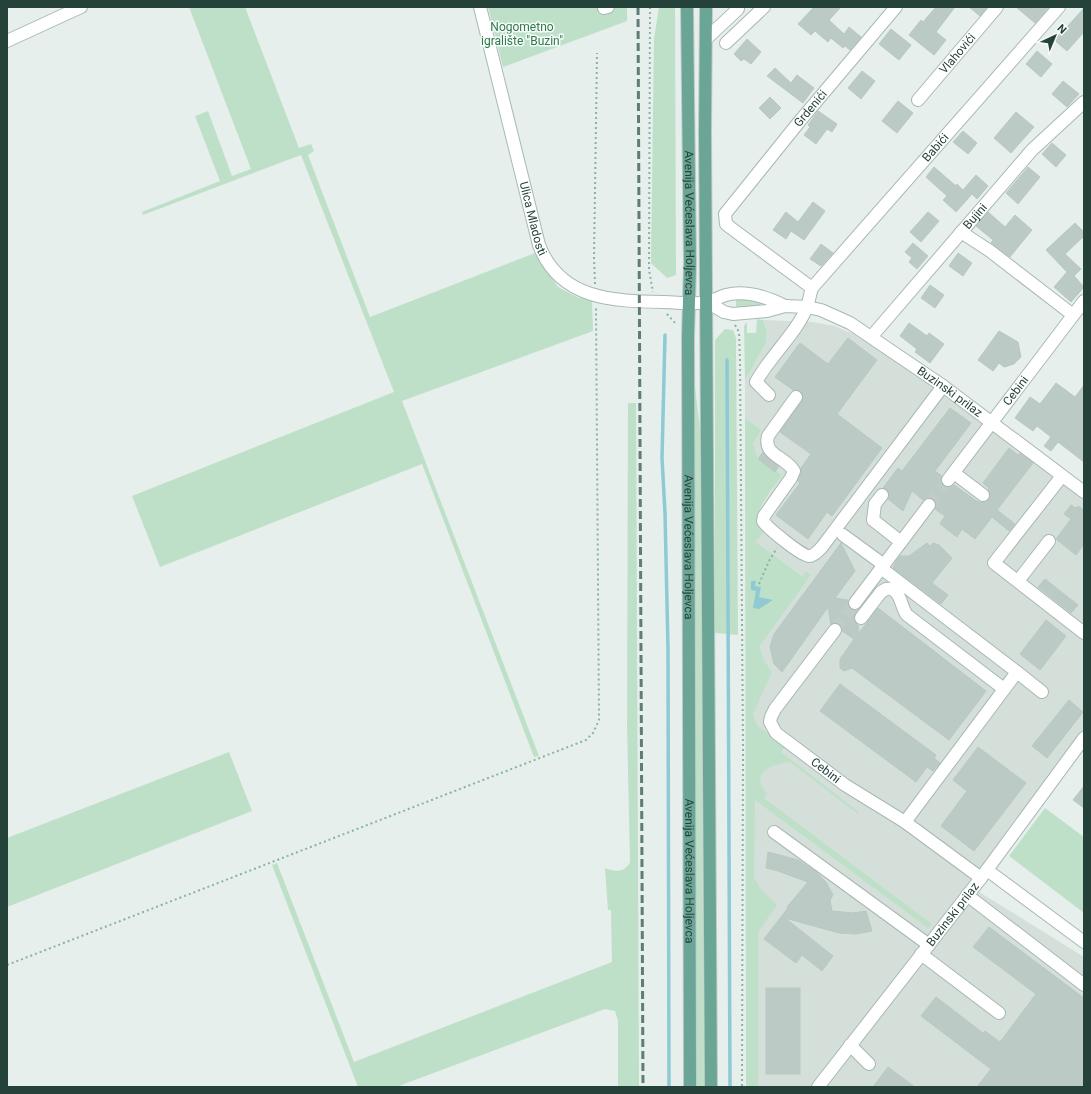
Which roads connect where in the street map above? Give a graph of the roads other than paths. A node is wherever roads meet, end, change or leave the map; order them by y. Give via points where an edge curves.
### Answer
1 (81, 7) edge
2 (480, 7) edge
3 (687, 7) edge
4 (706, 7) edge
5 (738, 7) edge
6 (764, 7) edge
7 (896, 7) edge
8 (997, 7) edge
9 (1059, 7) edge
10 (706, 39) junction
11 (7, 41) edge
12 (726, 43) dead end
13 (918, 100) dead end
14 (1084, 102) edge
15 (961, 232) junction
16 (812, 288) junction
17 (1084, 301) edge
18 (689, 302) junction
19 (707, 302) junction
20 (785, 306) junction
21 (807, 307) junction
22 (1073, 315) junction
23 (872, 336) junction
24 (944, 386) junction
25 (769, 395) dead end
26 (796, 397) dead end
27 (992, 423) junction
28 (1062, 476) junction
29 (1084, 492) edge
30 (882, 495) dead end
31 (983, 495) dead end
32 (929, 505) tunnel mouth
33 (843, 535) dead end
34 (1049, 541) dead end
35 (901, 542) junction
36 (883, 567) junction
37 (1018, 581) junction
38 (855, 603) tunnel mouth
39 (862, 618) dead end
40 (835, 630) tunnel mouth
41 (1084, 633) edge
42 (1017, 672) junction
43 (1004, 689) junction
44 (1042, 692) dead end
45 (1084, 738) edge
46 (905, 822) junction
47 (774, 832) dead end
48 (984, 874) junction
49 (967, 895) junction
50 (1084, 942) edge
51 (925, 949) junction
52 (1084, 985) edge
53 (999, 1013) dead end
54 (850, 1045) junction
55 (869, 1064) dead end
56 (690, 1087) edge
57 (711, 1087) edge
58 (818, 1087) edge

1 - 11 street
2 - 18 street, Ulica Mladosti via 533,222 543,254 555,273 568,285 596,296 654,302
3 - 18 main road, Avenija Većeslava Holjevca
4 - 10 main road, Avenija Većeslava Holjevca
5 - 10 street
6 - 12 street
7 - 16 street, Grdenići via 726,210 726,224
8 - 13 street, Vlahovići
9 - 16 street, Babići
10 - 19 main road, Avenija Većeslava Holjevca
14 - 15 street, Bujini via 1032,150
15 - 22 street via 990,251
15 - 23 street, Bujini
16 - 21 street
17 - 22 street, Cebini
18 - 19 street, Ulica Mladosti
18 - 56 main road, Avenija Većeslava Holjevca
19 - 20 street, Buzinski prilaz via 734,294 755,295
19 - 20 street, Buzinski prilaz via 733,314 767,311
19 - 57 main road, Avenija Većeslava Holjevca
20 - 21 street, Buzinski prilaz
21 - 23 street, Buzinski prilaz via 836,316
21 - 25 street via 756,382
22 - 27 street, Cebini
23 - 24 street, Buzinski prilaz
24 - 26 street via 814,555 804,555 763,521 794,471 768,448 766,443 768,436
24 - 27 street, Buzinski prilaz
27 - 28 street, Buzinski prilaz
27 - 31 street, Cebini via 951,476
28 - 29 street, Buzinski prilaz
28 - 37 street via 994,563
30 - 35 street via 875,504 873,520
32 - 35 street
33 - 36 street
34 - 37 street
35 - 36 street
36 - 38 street
36 - 42 street
37 - 41 street
39 - 43 street via 881,592 890,588 894,590 906,615
40 - 46 street, Cebini via 775,709 771,717 772,728 846,785
42 - 43 street
42 - 44 street
43 - 46 street
45 - 48 street, Buzinski prilaz
46 - 48 street, Cebini
47 - 51 street
48 - 49 street, Buzinski prilaz
48 - 50 street, Cebini
49 - 51 street, Buzinski prilaz
49 - 52 street
51 - 53 street
51 - 54 street, Buzinski prilaz
54 - 55 street
54 - 58 street, Buzinski prilaz

